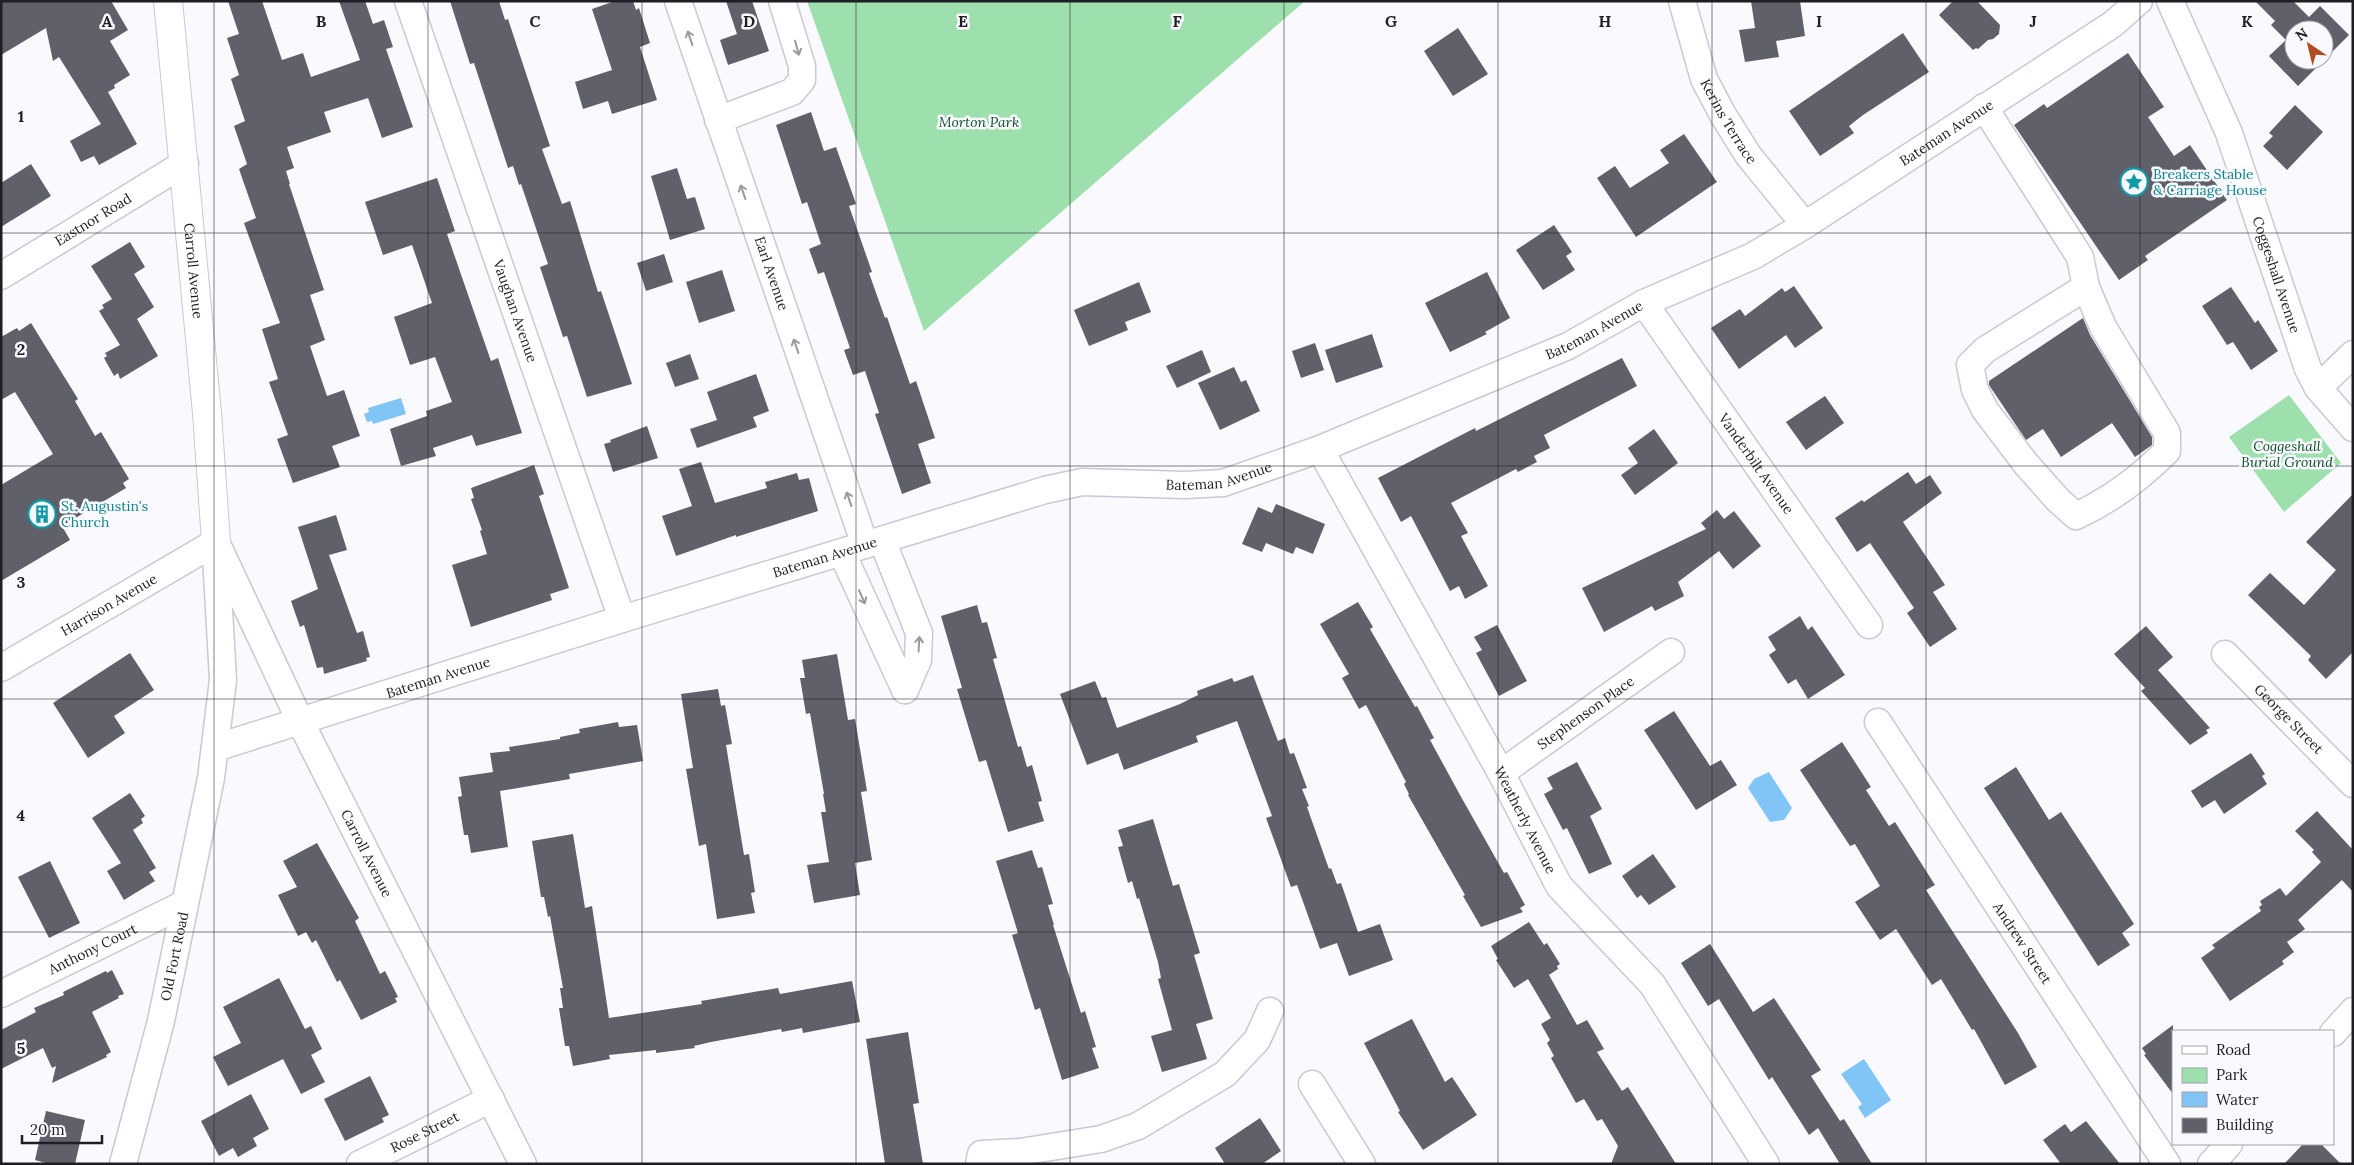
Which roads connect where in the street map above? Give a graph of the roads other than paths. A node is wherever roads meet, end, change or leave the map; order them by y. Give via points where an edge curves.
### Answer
1 (168, 1) edge
2 (408, 1) edge
3 (678, 1) edge
4 (782, 1) edge
5 (1682, 1) edge
6 (2139, 1) edge
7 (2170, 1) edge
8 (1984, 107) junction
9 (718, 120) junction
10 (185, 163) junction
11 (1805, 225) junction
12 (1, 276) edge
13 (2086, 287) junction
14 (1644, 303) junction
15 (2353, 354) edge
16 (2318, 388) junction
17 (2353, 428) edge
18 (1320, 450) junction
19 (216, 542) junction
20 (863, 546) junction
21 (622, 620) junction
22 (1869, 624) dead end
23 (1671, 652) dead end
24 (2225, 654) dead end
25 (1, 668) edge
26 (300, 721) junction
27 (1878, 722) dead end
28 (215, 748) junction
29 (1501, 773) junction
30 (2353, 784) edge
31 (184, 904) junction
32 (1, 994) edge
33 (1270, 1010) dead end
34 (2353, 1011) edge
35 (2334, 1031) edge
36 (1312, 1084) dead end
37 (491, 1099) junction
38 (2229, 1145) edge
39 (123, 1164) edge
40 (360, 1164) edge
41 (523, 1164) edge
42 (979, 1164) edge
43 (1362, 1164) edge
44 (1766, 1164) edge
45 (2167, 1164) edge
46 (2211, 1164) edge

1 - 10 main road, Carroll Avenue
2 - 21 street, Vaughan Avenue
9 -> 3 street, Earl Avenue
4 -> 9 street via 802,66 802,80 792,92
5 - 11 street, Kerins Terrace via 1704,79 1723,115 1748,156
6 - 8 street, Bateman Avenue via 2113,24
7 - 16 street, Coggeshall Avenue via 2229,133 2299,346
8 - 11 street, Bateman Avenue
8 - 13 street via 2080,257
20 -> 9 street, Earl Avenue
10 - 12 street, Eastnor Road
10 - 19 main road, Carroll Avenue
11 - 14 street, Bateman Avenue via 1753,256
13 - 13 street via 2103,326 2167,433 2167,451 2141,476 2096,507 2076,516 2026,464 1985,410 1975,390 1970,365 1985,350
14 - 18 street, Bateman Avenue via 1568,346
14 - 22 street, Vanderbilt Avenue
15 - 16 street
16 - 17 street, Coggeshall Avenue
18 - 20 street, Bateman Avenue via 1223,483 1082,482 1045,490
18 - 29 street, Weatherly Avenue
19 - 25 street, Harrison Avenue
19 - 26 street, Carroll Avenue
19 - 28 street, Carroll Avenue via 224,680
20 - 21 street, Bateman Avenue
21 - 26 street, Bateman Avenue
23 - 29 street, Stephenson Place
24 - 30 street, George Street
26 - 28 street, Bateman Avenue
26 - 37 street, Carroll Avenue
27 - 45 street, Andrew Street
28 - 31 street, Old Fort Road
29 - 44 street, Weatherly Avenue via 1559,886 1652,984
31 - 32 street, Anthony Court
31 - 39 street, Old Fort Road via 161,1021
33 - 42 street via 1258,1040 1225,1074 1138,1126 1101,1139 1020,1152 981,1154
34 - 35 street
36 - 43 street
37 - 40 street, Rose Street
37 - 41 street, Carroll Avenue
38 - 46 street

